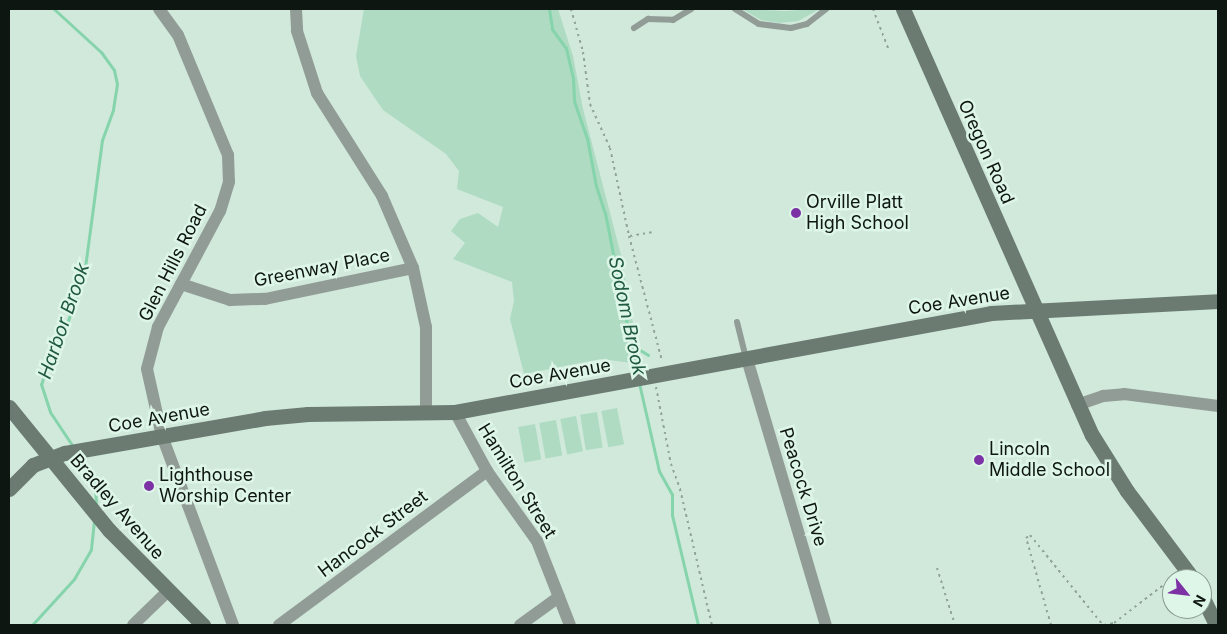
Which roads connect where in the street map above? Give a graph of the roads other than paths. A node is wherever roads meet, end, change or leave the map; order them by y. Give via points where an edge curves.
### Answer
1 (159, 9) edge
2 (296, 9) edge
3 (690, 9) edge
4 (735, 9) edge
5 (826, 9) edge
6 (903, 9) edge
7 (634, 28) dead end
8 (413, 268) junction
9 (181, 284) junction
10 (1218, 301) edge
11 (1036, 309) junction
12 (737, 322) dead end
13 (747, 359) junction
14 (1077, 405) junction
15 (1218, 406) edge
16 (9, 407) edge
17 (455, 412) junction
18 (426, 414) junction
19 (162, 436) junction
20 (49, 457) junction
21 (487, 470) junction
22 (9, 489) edge
23 (1185, 569) edge
24 (168, 591) junction
25 (559, 597) junction
26 (133, 625) edge
27 (203, 625) edge
28 (233, 625) edge
29 (279, 625) edge
30 (520, 625) edge
31 (570, 625) edge
32 (826, 625) edge

1 - 9 street, Glen Hills Road via 178,35 228,155 230,182 220,211
2 - 8 street via 297,31 318,92 382,196
3 - 7 lane via 673,20 648,19
4 - 5 lane via 759,24 791,28 807,24
6 - 11 street, Oregon Road
8 - 9 street, Greenway Place via 265,299 230,300
8 - 18 street via 426,327
9 - 19 street, Glen Hills Road via 158,327 147,369
10 - 11 street, Coe Avenue
11 - 13 street, Coe Avenue via 991,313
11 - 14 street, Oregon Road
12 - 13 lane
13 - 17 street, Coe Avenue via 652,381 627,381
13 - 32 street, Peacock Drive
14 - 15 street via 1103,396 1124,394
14 - 23 street, Oregon Road via 1109,464
16 - 20 street, Bradley Avenue
17 - 18 street, Coe Avenue
17 - 21 street, Hamilton Street
18 - 19 street, Coe Avenue via 287,415
19 - 20 street, Coe Avenue
19 - 28 street, Glen Hills Road
20 - 22 street, Coe Avenue via 34,465
20 - 24 street, Bradley Avenue via 127,551
21 - 25 street, Hamilton Street via 537,541
21 - 29 street, Hancock Street
24 - 26 street
24 - 27 street, Bradley Avenue
25 - 30 street
25 - 31 street, Hamilton Street

